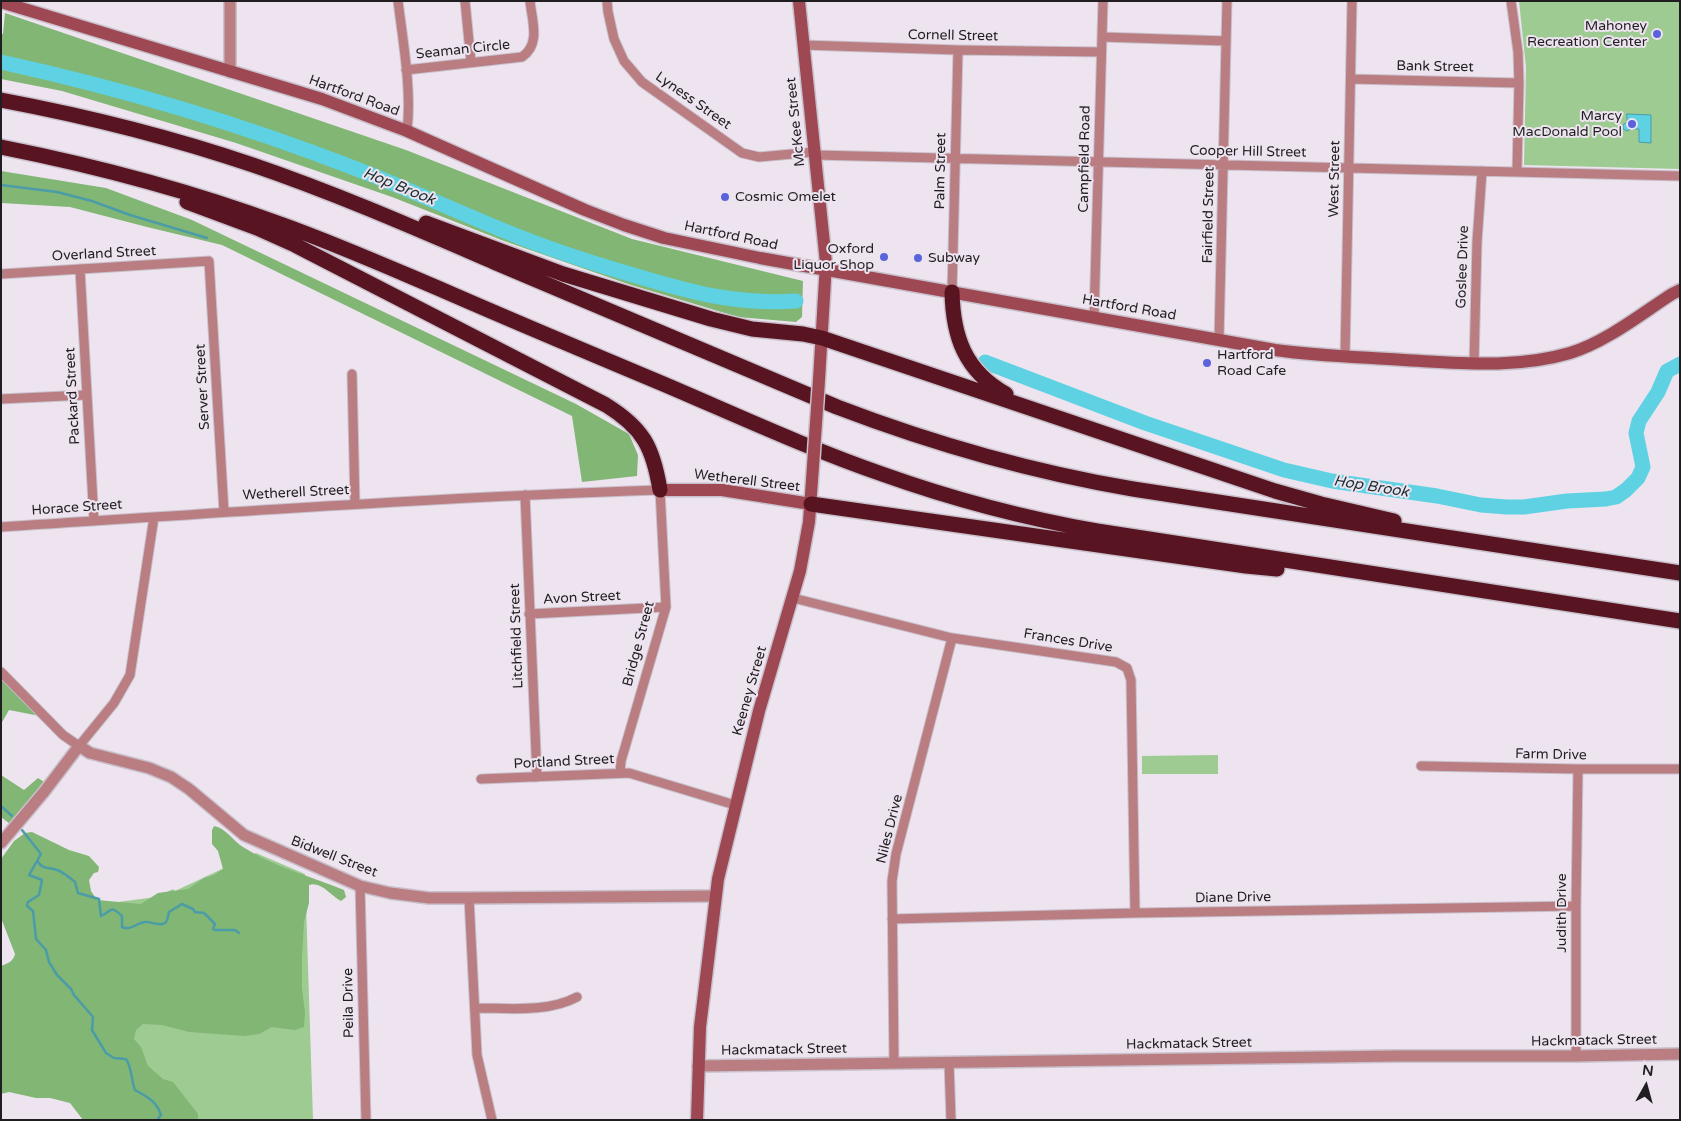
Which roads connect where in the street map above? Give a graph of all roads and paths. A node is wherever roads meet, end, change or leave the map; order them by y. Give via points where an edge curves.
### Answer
1 (230, 1) edge
2 (398, 1) edge
3 (465, 1) edge
4 (530, 1) edge
5 (607, 1) edge
6 (799, 1) edge
7 (1103, 1) edge
8 (1227, 1) edge
9 (1352, 1) edge
10 (1511, 1) edge
11 (1, 2) edge
12 (1102, 37) junction
13 (1226, 41) junction
14 (803, 45) junction
15 (958, 50) junction
16 (1101, 52) junction
17 (471, 62) junction
18 (406, 70) junction
19 (230, 72) junction
20 (1351, 79) junction
21 (1519, 83) junction
22 (1, 100) edge
23 (407, 131) junction
24 (1, 147) edge
25 (815, 154) junction
26 (955, 159) junction
27 (1099, 162) junction
28 (1224, 165) junction
29 (1349, 168) junction
30 (1482, 171) junction
31 (1517, 171) junction
32 (1680, 176) edge
33 (145, 181) junction
34 (383, 214) junction
35 (209, 261) joint
36 (80, 269) junction
37 (826, 270) junction
38 (1, 274) edge
39 (1680, 290) edge
40 (952, 292) junction
41 (1094, 318) junction
42 (822, 338) junction
43 (1219, 340) junction
44 (1345, 357) junction
45 (1474, 364) junction
46 (352, 374) dead end
47 (86, 395) junction
48 (1, 399) edge
49 (1057, 418) junction
50 (660, 490) junction
51 (525, 495) junction
52 (355, 504) junction
53 (811, 504) junction
54 (224, 512) junction
55 (154, 517) junction
56 (94, 521) junction
57 (1, 527) edge
58 (1428, 535) junction
59 (1332, 568) junction
60 (1680, 574) edge
61 (793, 598) junction
62 (666, 607) junction
63 (529, 614) junction
64 (1680, 621) edge
65 (952, 638) junction
66 (1, 672) edge
67 (79, 746) junction
68 (1421, 766) dead end
69 (1578, 769) junction
70 (1680, 769) edge
71 (620, 773) junction
72 (537, 777) junction
73 (481, 779) dead end
74 (735, 805) junction
75 (1, 843) edge
76 (360, 886) junction
77 (715, 896) junction
78 (469, 898) junction
79 (1576, 906) junction
80 (1135, 913) junction
81 (892, 919) junction
82 (577, 997) dead end
83 (475, 1008) junction
84 (1680, 1054) edge
85 (1576, 1056) junction
86 (894, 1062) junction
87 (949, 1062) junction
88 (698, 1066) junction
89 (366, 1120) edge
90 (492, 1120) edge
91 (697, 1120) edge
92 (951, 1120) edge

1 - 19 street
2 - 18 street
3 - 17 street
4 - 17 street, Seaman Circle via 534,42 530,52 522,57
5 - 25 street, Lyness Street via 614,39 624,61 642,82 742,153 758,157
6 - 14 main road, McKee Street
7 - 12 street, Campfield Road
8 - 13 street, Fairfield Street
9 - 20 street, West Street
10 - 21 street
11 - 19 main road, Hartford Road
12 - 13 street
12 - 16 street, Campfield Road
13 - 28 street, Fairfield Street
14 - 15 street, Cornell Street
14 - 25 main road, McKee Street
15 - 16 street, Cornell Street
15 - 26 street, Palm Street
16 - 27 street, Campfield Road
17 - 18 street, Seaman Circle
18 - 23 street
19 - 23 main road, Hartford Road via 322,99
20 - 21 street, Bank Street
20 - 29 street, West Street
21 - 31 street
22 - 34 highway via 72,114 191,146 286,176
23 - 37 main road, Hartford Road via 624,225 664,238
24 - 33 highway
25 - 26 street, Cooper Hill Street
25 - 37 main road, McKee Street
26 - 27 street, Cooper Hill Street
26 - 40 street, Palm Street
27 - 28 street, Cooper Hill Street
27 - 41 street, Campfield Road
28 - 29 street, Cooper Hill Street
28 - 43 street, Fairfield Street
29 - 30 street, Cooper Hill Street
29 - 44 street, West Street
30 - 31 street, Cooper Hill Street
30 - 45 street, Goslee Drive
31 - 32 street, Cooper Hill Street
33 - 50 highway via 197,207 295,245 606,405 628,420 644,438 654,458
33 - 59 highway via 238,209 323,240 804,444 906,482 1063,525
34 - 42 highway via 435,226 563,274 712,319 752,329
34 - 58 highway via 821,400 945,445 1018,466 1105,485
35 - 36 street, Overland Street
35 - 54 street, Server Street
36 - 38 street, Overland Street
36 - 47 street, Packard Street
37 - 40 main road, Hartford Road
37 - 42 main road, Keeney Street
39 - 45 main road, Hartford Road via 1611,334 1572,352 1512,364
40 - 41 main road, Hartford Road
40 - 49 highway via 957,336 974,367 997,389
41 - 43 main road, Hartford Road
42 - 49 highway
42 - 53 main road, Keeney Street, bridge
43 - 44 main road, Hartford Road via 1311,355
44 - 45 main road, Hartford Road
46 - 52 street
47 - 48 street
47 - 56 street, Packard Street
49 - 58 highway via 1275,491 1386,519
50 - 51 street, Wetherell Street
50 - 53 main road, Wetherell Street via 722,490
50 - 62 street, Bridge Street
51 - 52 street, Wetherell Street
51 - 63 street, Litchfield Street
52 - 54 street, Wetherell Street
53 - 59 highway via 1246,566
53 - 61 main road, Keeney Street
54 - 55 street, Wetherell Street
55 - 56 street, Horace Street
55 - 67 street via 130,675 114,703
56 - 57 street, Horace Street
58 - 60 highway
59 - 64 highway
61 - 65 street, Frances Drive
61 - 74 main road, Keeney Street via 758,711
62 - 63 street, Avon Street
62 - 71 street, Bridge Street via 620,761
63 - 72 street, Litchfield Street
65 - 80 street, Frances Drive via 1116,662 1127,668 1131,680
65 - 81 street, Niles Drive via 896,854
66 - 67 street, Bidwell Street via 63,735
67 - 75 street
67 - 76 street, Bidwell Street via 90,753 150,768 171,777 244,836
68 - 69 street, Farm Drive
69 - 70 street, Farm Drive
69 - 79 street, Judith Drive
71 - 72 street, Portland Street
71 - 74 street, Portland Street
72 - 73 street, Portland Street
74 - 77 main road, Keeney Street
76 - 78 street, Bidwell Street via 429,898
76 - 89 street, Peila Drive
77 - 78 street, Bidwell Street
77 - 88 main road, Keeney Street
78 - 83 street
79 - 80 street, Diane Drive
79 - 85 street, Judith Drive
80 - 81 street, Diane Drive
81 - 86 street, Niles Drive
82 - 83 street via 550,1007
83 - 90 street via 477,1055
84 - 85 street, Hackmatack Street
85 - 87 street, Hackmatack Street
86 - 87 street, Hackmatack Street
86 - 88 street, Hackmatack Street
87 - 92 street
88 - 91 main road, Keeney Street

